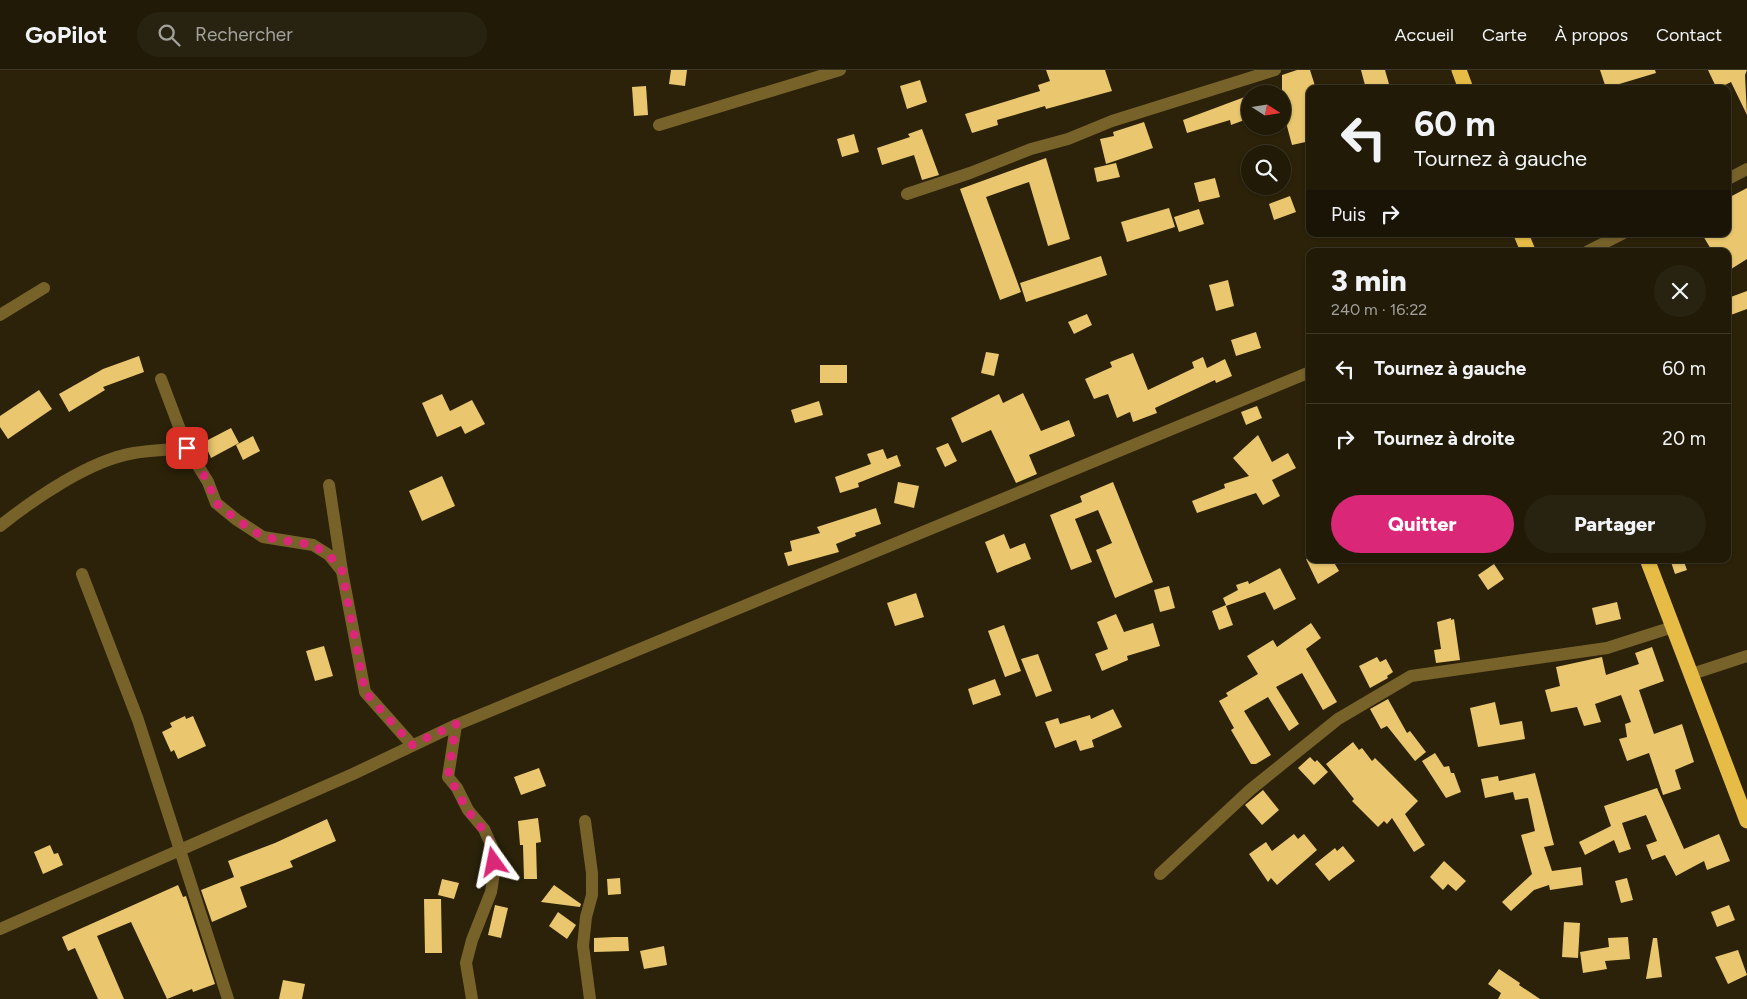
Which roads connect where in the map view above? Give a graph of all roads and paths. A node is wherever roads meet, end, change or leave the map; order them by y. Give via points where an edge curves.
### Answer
1 (840, 70) edge
2 (1274, 70) edge
3 (1459, 70) edge
4 (1465, 85) edge
5 (659, 125) dead end
6 (1747, 169) edge
7 (1731, 177) edge
8 (907, 194) dead end
9 (1616, 237) edge
10 (1594, 248) edge
11 (44, 288) dead end
12 (0, 315) edge
13 (1306, 374) edge
14 (161, 379) dead end
15 (187, 448) junction
16 (329, 485) dead end
17 (0, 526) edge
18 (1649, 563) edge
19 (342, 571) junction
20 (82, 574) dead end
21 (1674, 627) junction
22 (1747, 656) edge
23 (1692, 674) junction
24 (456, 724) junction
25 (412, 745) junction
26 (1742, 795) edge
27 (585, 821) dead end
28 (1747, 821) edge
29 (179, 849) junction
30 (1160, 874) dead end
31 (0, 929) edge
32 (228, 999) edge
33 (472, 999) edge
34 (590, 999) edge

1 - 5 street
2 - 8 street via 1112,120 1068,139
3 - 4 highway
6 - 7 street
9 - 10 street
11 - 12 street
13 - 24 street
14 - 15 street
15 - 17 street via 132,453 90,468 34,500
15 - 19 street via 208,482 216,503 237,520 263,537 313,545 329,555
16 - 19 street
18 - 21 highway
19 - 25 street via 365,692
20 - 29 street via 138,720
21 - 23 highway
21 - 30 street via 1607,648 1411,676 1338,719 1250,790
22 - 23 street
23 - 26 highway
24 - 25 street
24 - 33 street via 448,777 468,810 484,828 494,851 491,892 466,963
25 - 29 street
26 - 28 highway
27 - 34 street via 592,873 592,894 583,946
29 - 31 street
29 - 32 street

